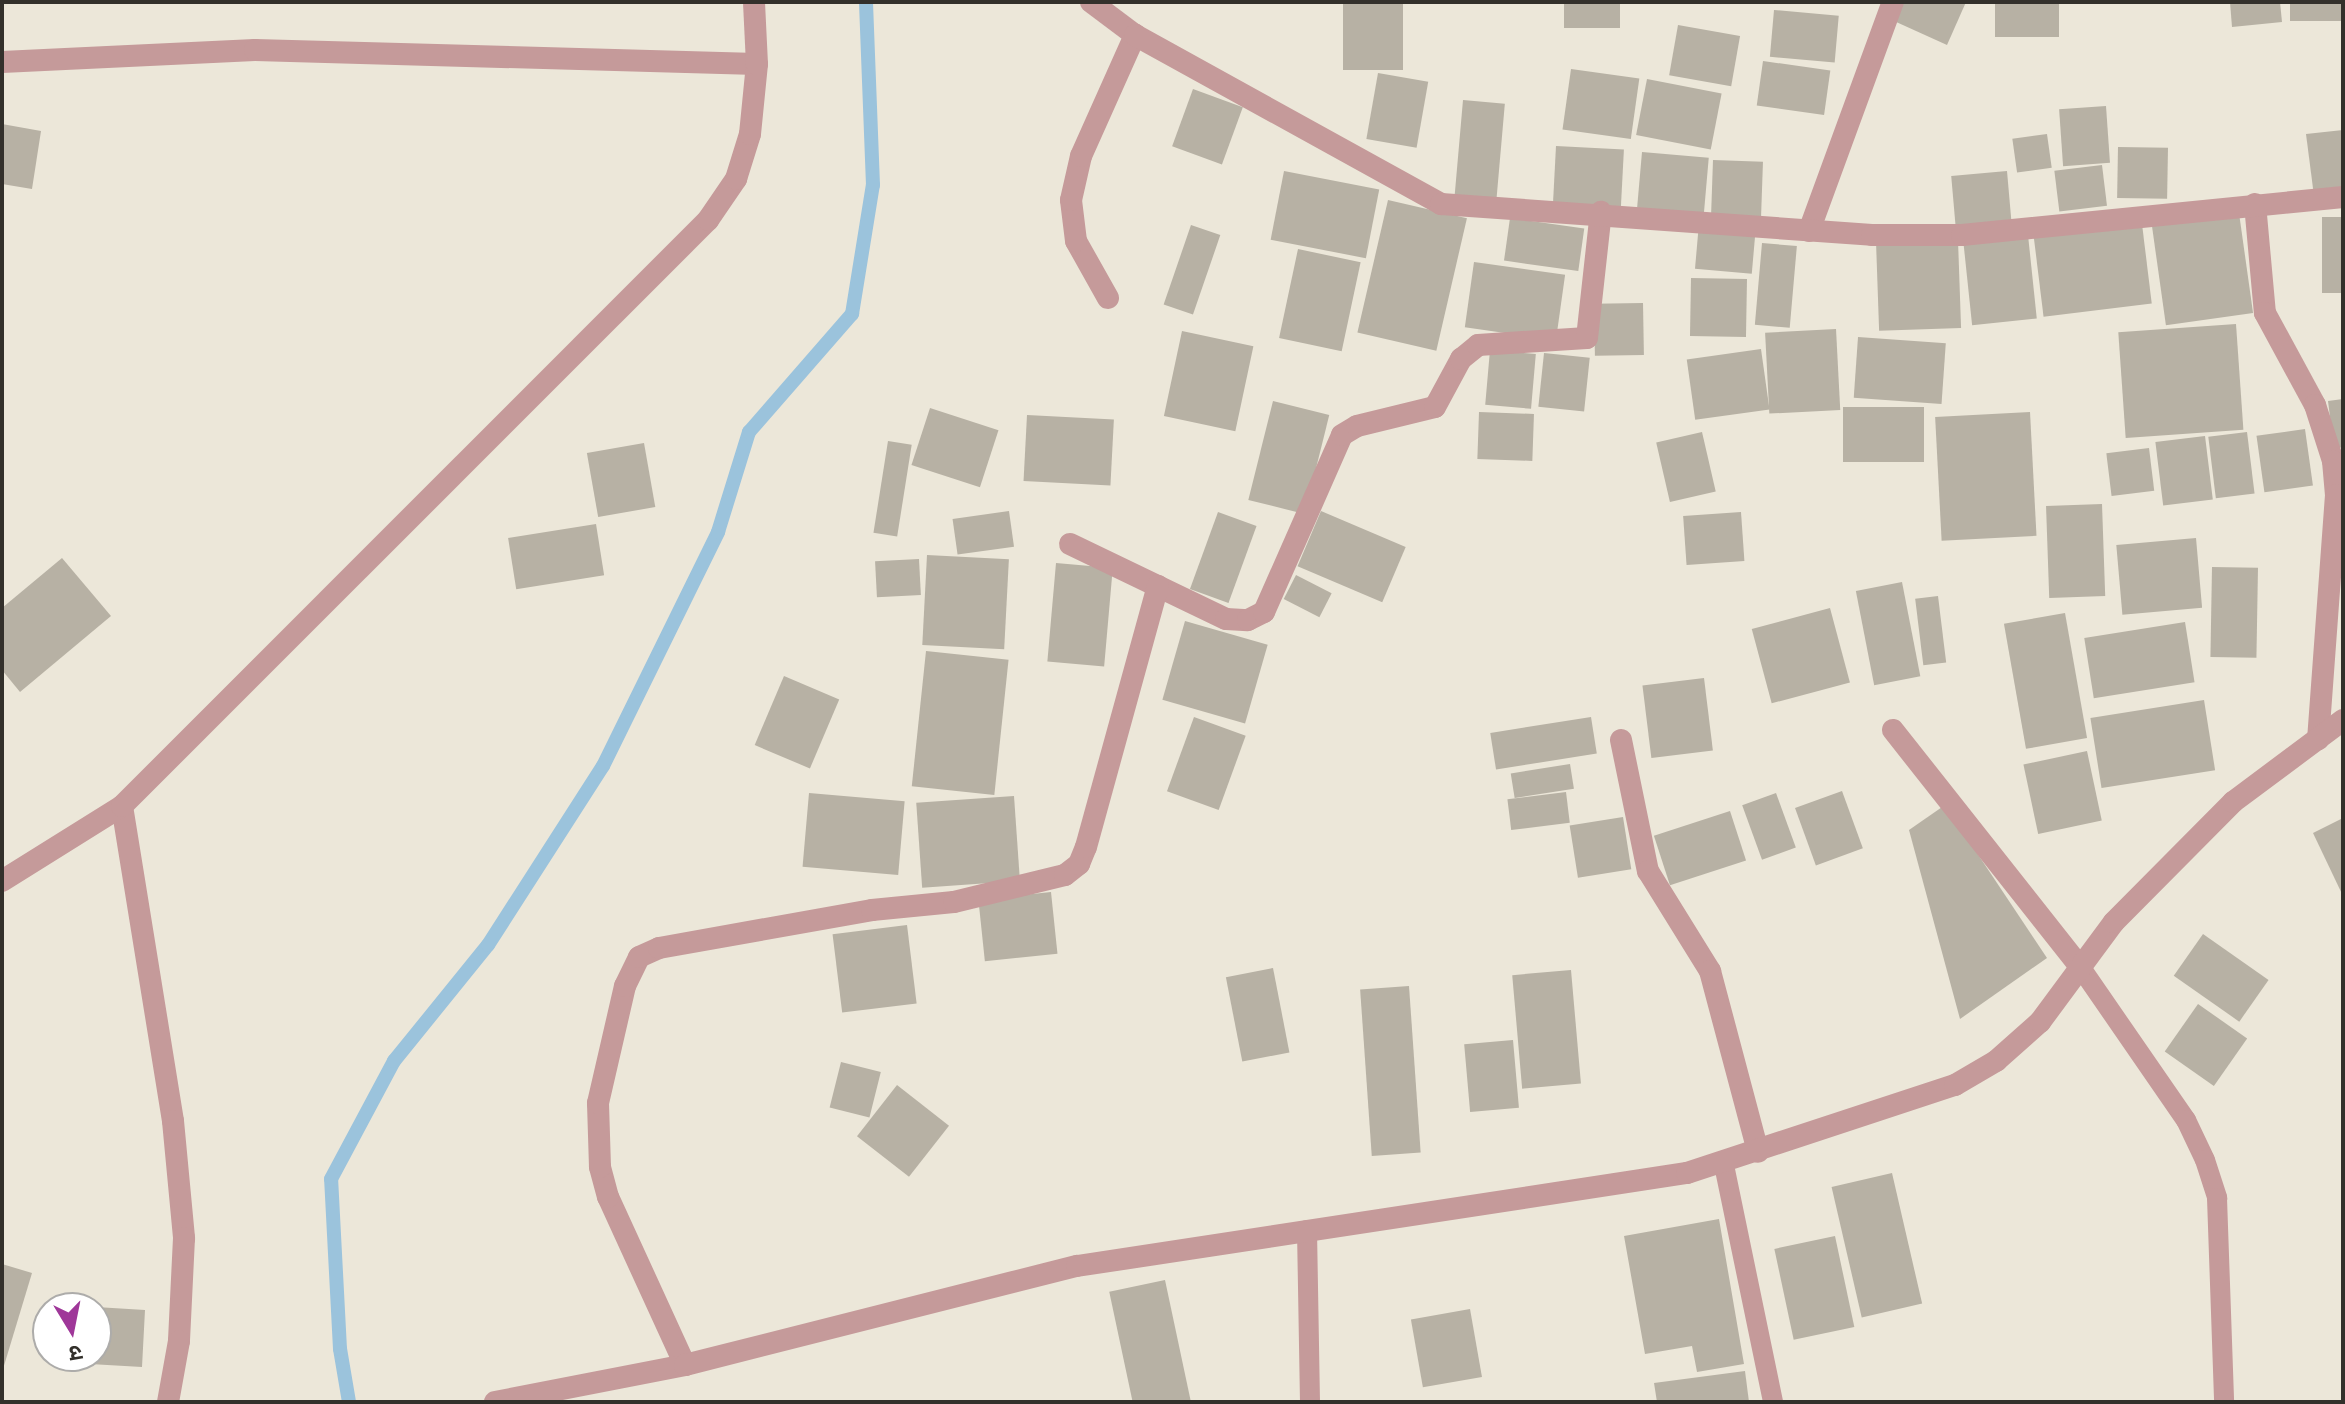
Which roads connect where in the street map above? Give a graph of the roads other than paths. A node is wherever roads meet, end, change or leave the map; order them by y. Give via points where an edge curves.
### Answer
1 (754, 2) edge
2 (1091, 2) edge
3 (1893, 2) edge
4 (1135, 35) junction
5 (2, 62) edge
6 (757, 64) junction
7 (2343, 197) edge
8 (2255, 204) junction
9 (1601, 212) junction
10 (1809, 231) junction
11 (1108, 298) dead end
12 (1070, 544) dead end
13 (1158, 586) junction
14 (2343, 720) edge
15 (1893, 730) dead end
16 (2318, 739) junction
17 (1621, 740) dead end
18 (122, 806) junction
19 (2, 881) edge
20 (2081, 968) junction
21 (1758, 1152) junction
22 (1724, 1165) junction
23 (1307, 1230) junction
24 (685, 1365) junction
25 (168, 1402) edge
26 (495, 1402) edge
27 (1310, 1402) edge
28 (1773, 1402) edge
29 (2224, 1402) edge

1 - 6 street
2 - 4 street
3 - 10 street
4 - 9 street via 1441,204
4 - 11 street via 1081,156 1071,200 1076,241
5 - 6 street via 255,50
6 - 18 street via 750,134 736,179 708,220
7 - 8 street
8 - 10 street via 1962,235
8 - 16 street via 2265,313 2315,405 2333,461 2336,495
9 - 10 street
9 - 13 street via 1587,338 1478,345 1461,359 1435,407 1357,426 1342,435 1264,612 1248,620 1226,619
12 - 13 street
13 - 24 street via 1086,847 1079,864 1065,875 954,902 857,913 659,948 639,957 625,986 598,1103 600,1167 608,1197
14 - 16 street
15 - 20 street
16 - 20 street via 2233,802 2114,922
17 - 21 street via 1648,871 1710,971
18 - 19 street
18 - 25 street via 173,1121 184,1238 179,1341
20 - 21 street via 2040,1022 1996,1061 1955,1085
20 - 29 lane via 2186,1120 2205,1160 2217,1198
21 - 22 street
22 - 23 street
22 - 28 lane
23 - 24 street via 1077,1266
23 - 27 lane
24 - 26 street

